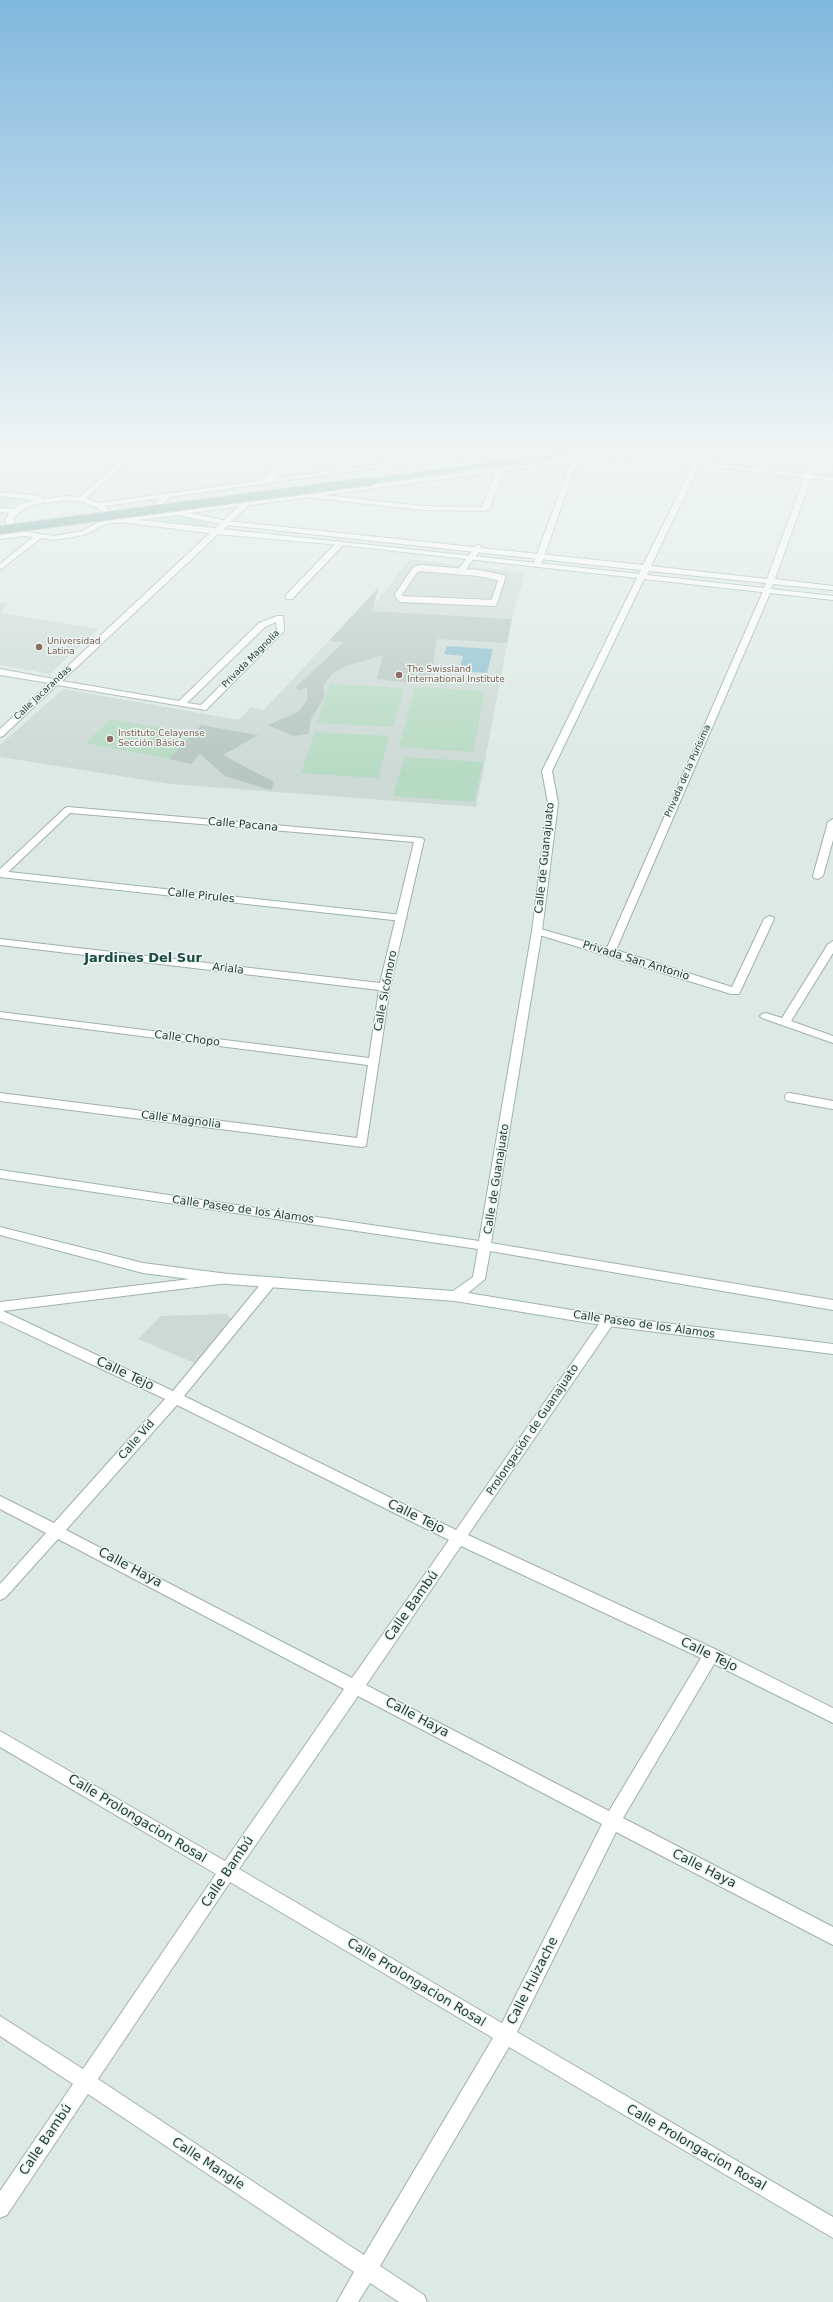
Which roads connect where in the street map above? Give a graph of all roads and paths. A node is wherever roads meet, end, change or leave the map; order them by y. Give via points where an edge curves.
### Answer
1 (9, 560) edge
2 (185, 560) edge
3 (325, 560) edge
4 (470, 560) edge
5 (495, 560) edge
6 (539, 560) edge
7 (586, 560) edge
8 (652, 560) edge
9 (779, 560) edge
10 (537, 565) junction
11 (0, 568) edge
12 (648, 568) junction
13 (461, 571) junction
14 (643, 578) junction
15 (771, 581) junction
16 (833, 588) edge
17 (767, 591) junction
18 (289, 598) dead end
19 (833, 598) edge
20 (226, 660) junction
21 (248, 663) junction
22 (0, 672) edge
23 (55, 682) junction
24 (181, 704) junction
25 (0, 734) edge
26 (833, 822) edge
27 (419, 840) joint
28 (0, 874) edge
29 (818, 876) dead end
30 (402, 918) junction
31 (769, 919) dead end
32 (537, 931) junction
33 (0, 942) edge
34 (833, 944) edge
35 (610, 952) junction
36 (385, 987) junction
37 (0, 1015) edge
38 (766, 1016) dead end
39 (785, 1022) junction
40 (833, 1040) edge
41 (374, 1062) junction
42 (0, 1097) edge
43 (789, 1097) dead end
44 (833, 1106) edge
45 (362, 1143) joint
46 (0, 1174) edge
47 (0, 1231) edge
48 (486, 1246) junction
49 (228, 1279) junction
50 (269, 1283) junction
51 (455, 1296) junction
52 (833, 1305) edge
53 (0, 1307) edge
54 (0, 1315) edge
55 (608, 1321) junction
56 (833, 1349) edge
57 (175, 1398) junction
58 (0, 1502) edge
59 (58, 1530) junction
60 (459, 1538) junction
61 (0, 1594) edge
62 (711, 1655) junction
63 (356, 1686) junction
64 (833, 1716) edge
65 (0, 1738) edge
66 (612, 1822) junction
67 (227, 1872) junction
68 (833, 1936) edge
69 (0, 2024) edge
70 (506, 2036) junction
71 (85, 2082) junction
72 (0, 2208) edge
73 (833, 2228) edge
74 (366, 2268) junction
75 (346, 2302) edge
76 (417, 2302) edge

1 - 11 street
2 - 23 street, Calle Jacarandas
3 - 18 street
4 - 13 lane
5 - 10 street
6 - 10 street
7 - 12 street
8 - 12 street, Calle de Guanajuato
9 - 15 street, Privada de la Purísima
10 - 14 street
12 - 14 street, Calle de Guanajuato
12 - 15 street
13 - 13 lane via 420,568 415,570 398,595 402,599 494,603 502,578
14 - 17 street
14 - 32 street, Calle de Guanajuato via 547,771 553,803
15 - 16 street
15 - 17 street, Privada de la Purísima
17 - 19 street
17 - 35 street, Privada de la Purísima
20 - 21 street
20 - 21 street, Privada Magnolia via 262,625 280,618 281,629
20 - 24 street, Privada Magnolia
21 - 24 street, Privada Magnolia via 203,708
22 - 23 street
23 - 24 street, Privada Magnolia
23 - 25 street, Calle Jacarandas
26 - 29 street
27 - 28 street, Calle Pacana via 68,810
27 - 30 street, Calle Sicómoro
28 - 30 street, Calle Pirules
30 - 36 street, Calle Sicómoro
31 - 35 street, Privada San Antonio via 735,992
32 - 35 street, Privada San Antonio
32 - 48 street, Calle de Guanajuato
33 - 36 street, Ariala
34 - 39 street
36 - 41 street, Calle Sicómoro
37 - 41 street, Calle Chopo
38 - 39 street
39 - 40 street
41 - 45 street, Calle Sicómoro
42 - 45 street, Calle Magnolia
43 - 44 lane
46 - 48 street, Calle Paseo de los Álamos
47 - 49 street, Calle Paseo de los Álamos via 143,1268
48 - 51 street via 479,1279
48 - 52 street, Calle Paseo de los Álamos
49 - 50 street, Calle Paseo de los Álamos
49 - 53 street
50 - 51 street, Calle Paseo de los Álamos
50 - 57 street, Calle Vid
51 - 55 street, Calle Paseo de los Álamos
54 - 57 street, Calle Tejo
55 - 56 street, Calle Paseo de los Álamos
55 - 60 street, Prolongación de Guanajuato
57 - 59 street, Calle Vid
57 - 60 street, Calle Tejo
58 - 59 street, Calle Haya
59 - 61 street, Calle Vid
59 - 63 street, Calle Haya
60 - 62 street, Calle Tejo
60 - 63 street, Calle Bambú
62 - 64 street, Calle Tejo
62 - 66 street, Calle Huizache
63 - 66 street, Calle Haya
63 - 67 street, Calle Bambú
65 - 67 street, Calle Prolongacion Rosal
66 - 68 street, Calle Haya
66 - 70 street, Calle Huizache
67 - 70 street, Calle Prolongacion Rosal
67 - 71 street, Calle Bambú
69 - 71 street, Calle Mangle
70 - 73 street, Calle Prolongacion Rosal
70 - 74 street, Calle Huizache
71 - 72 street, Calle Bambú
71 - 74 street, Calle Mangle
74 - 75 street, Calle Huizache
74 - 76 street, Calle Mangle

